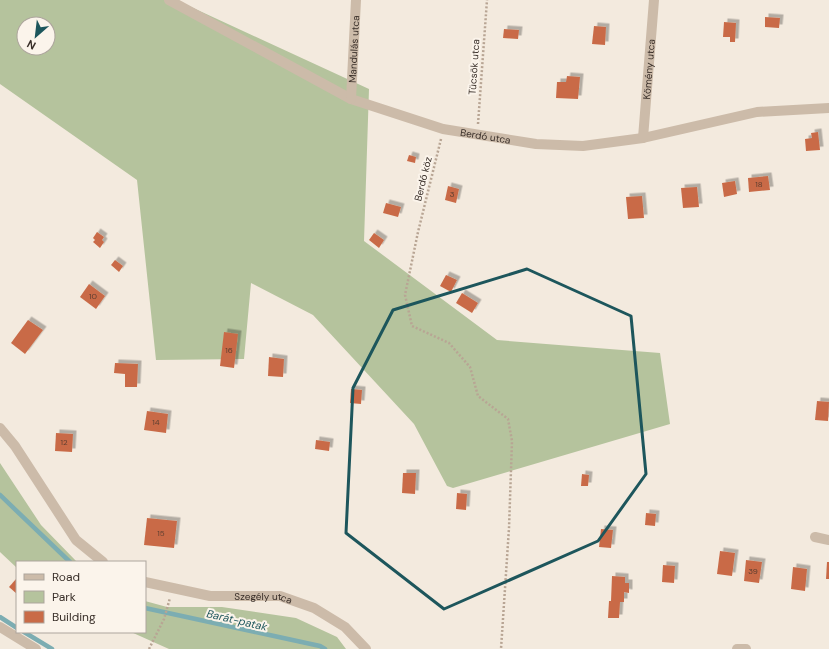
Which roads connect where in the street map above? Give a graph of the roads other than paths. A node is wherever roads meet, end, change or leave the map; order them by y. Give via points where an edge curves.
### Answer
1 (169, 0) edge
2 (356, 0) edge
3 (654, 0) edge
4 (351, 99) junction
5 (829, 108) edge
6 (643, 138) junction
7 (0, 428) edge
8 (815, 536) dead end
9 (829, 540) edge
10 (102, 561) edge
11 (146, 582) edge
12 (0, 627) edge
13 (36, 649) edge
14 (366, 649) edge
15 (737, 649) edge
16 (746, 649) edge

1 - 4 street, Berdó utca
2 - 4 street, Mandulás utca
3 - 6 street, Kömény utca
4 - 6 street, Berdó utca via 443,129 536,144 583,146
5 - 6 street, Berdó utca via 757,112
7 - 10 street via 16,446 76,540
8 - 9 street
11 - 14 street, Szegély utca via 210,596 280,596 314,608 345,627
12 - 13 street
15 - 16 street

